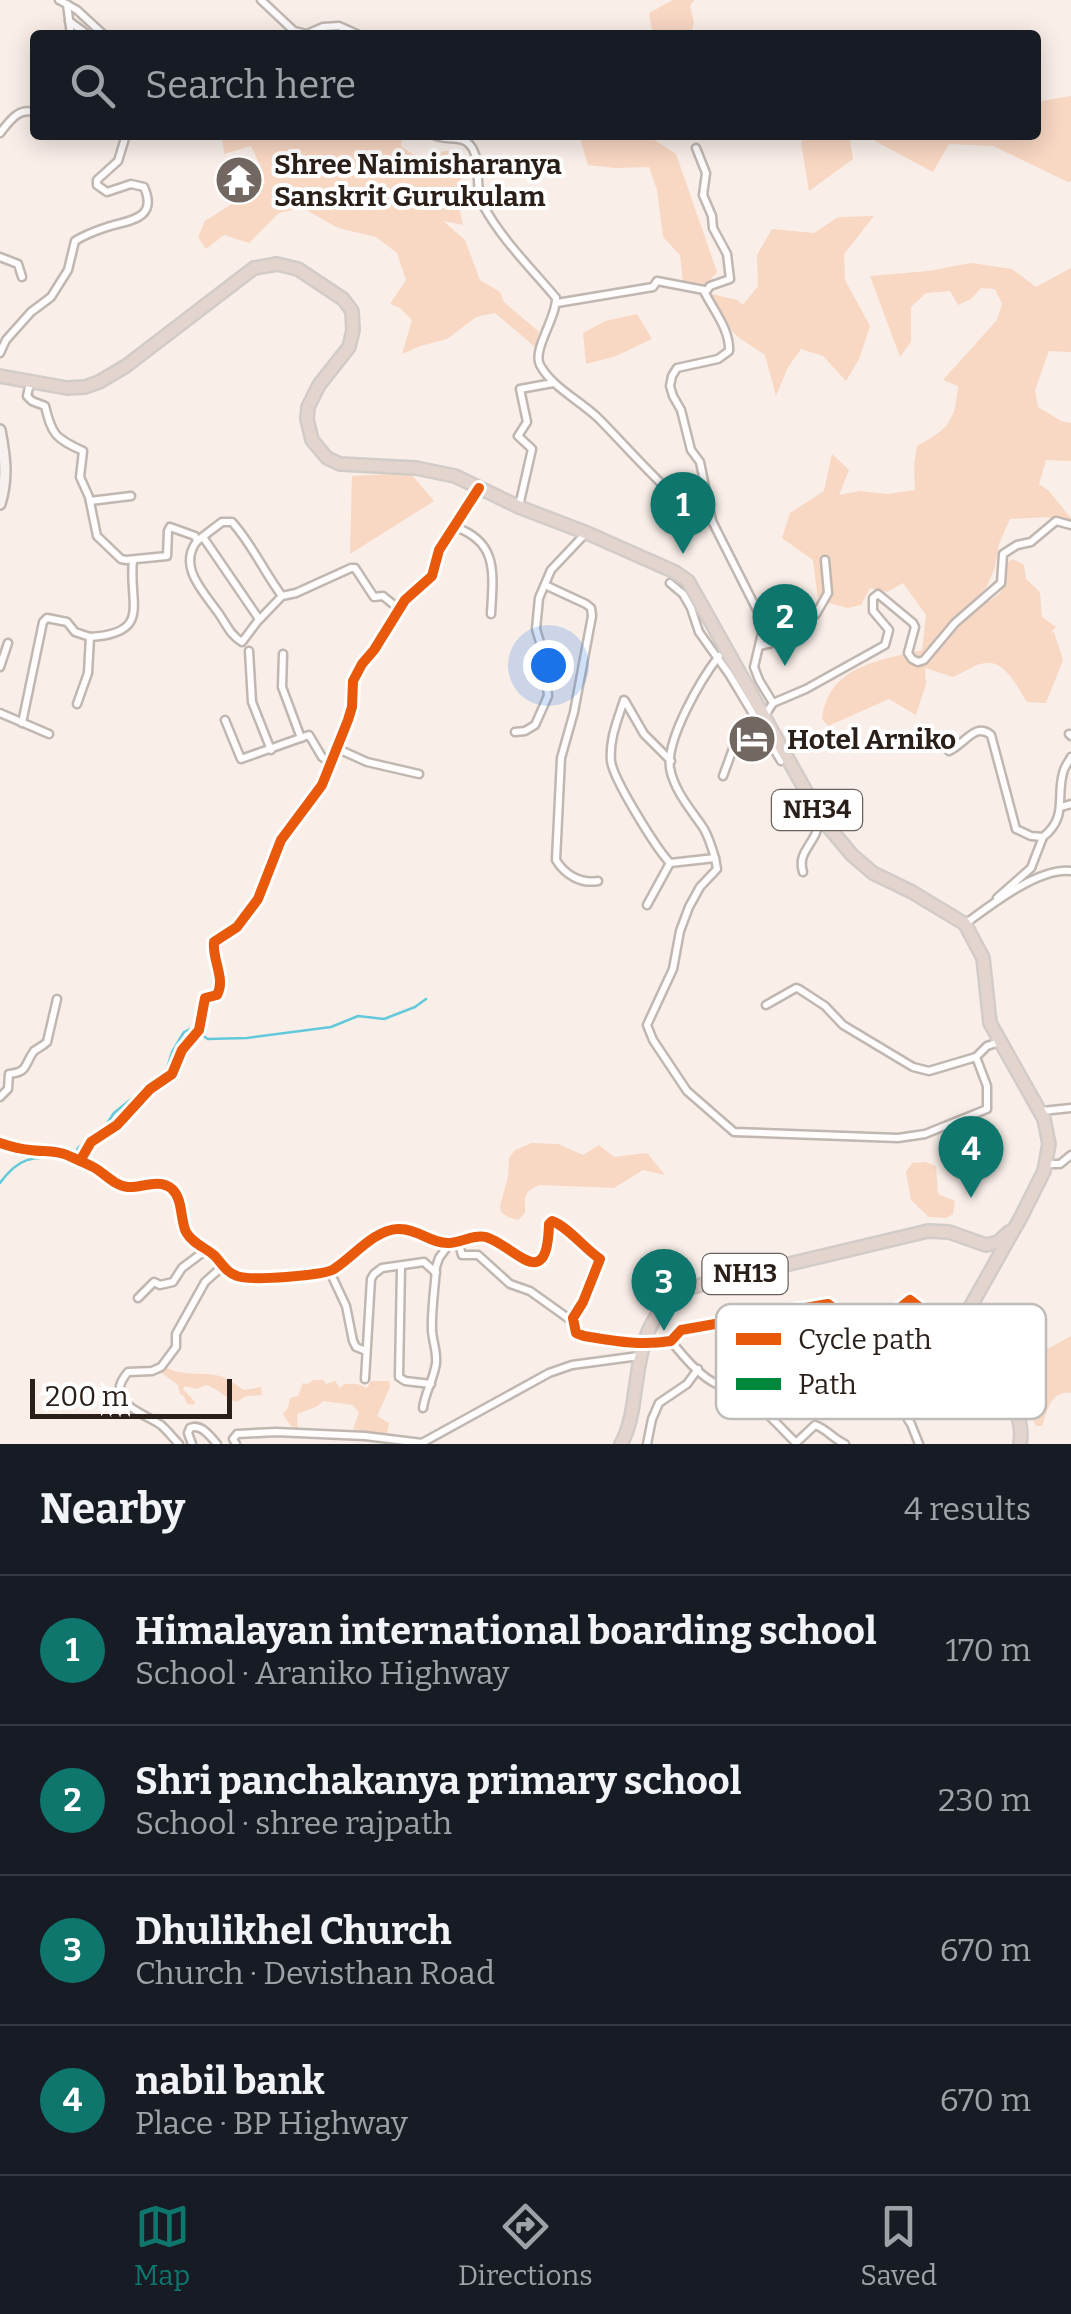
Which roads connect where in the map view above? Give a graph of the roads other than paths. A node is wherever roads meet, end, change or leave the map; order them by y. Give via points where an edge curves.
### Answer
1 (59, 0) edge
2 (261, 0) edge
3 (68, 4) junction
4 (68, 20) junction
5 (69, 30) edge
6 (81, 30) edge
7 (98, 30) edge
8 (293, 30) edge
9 (316, 30) edge
10 (348, 30) edge
11 (30, 110) edge
12 (0, 133) edge
13 (124, 140) edge
14 (461, 140) edge
15 (696, 148) dead end
16 (0, 257) edge
17 (22, 277) dead end
18 (704, 293) junction
19 (557, 303) junction
20 (0, 353) edge
21 (0, 376) edge
22 (30, 382) junction
23 (554, 382) junction
24 (0, 430) edge
25 (479, 488) junction
26 (131, 496) dead end
27 (90, 501) junction
28 (0, 504) edge
29 (519, 506) junction
30 (712, 521) junction
31 (1071, 525) edge
32 (455, 527) junction
33 (586, 532) junction
34 (200, 539) junction
35 (133, 560) junction
36 (825, 560) dead end
37 (670, 583) dead end
38 (545, 585) junction
39 (282, 596) junction
40 (399, 609) junction
41 (491, 614) dead end
42 (259, 619) junction
43 (90, 637) junction
44 (8, 644) dead end
45 (760, 646) junction
46 (250, 652) dead end
47 (283, 654) dead end
48 (723, 654) junction
49 (0, 668) edge
50 (773, 703) junction
51 (76, 704) dead end
52 (0, 714) edge
53 (225, 720) dead end
54 (761, 721) junction
55 (22, 724) junction
56 (514, 732) dead end
57 (50, 734) dead end
58 (301, 738) junction
59 (336, 748) junction
60 (271, 750) junction
61 (949, 751) dead end
62 (1071, 758) edge
63 (670, 760) junction
64 (780, 761) dead end
65 (331, 763) junction
66 (419, 774) dead end
67 (723, 776) dead end
68 (1071, 804) edge
69 (1061, 807) junction
70 (822, 818) junction
71 (1044, 837) junction
72 (715, 858) junction
73 (670, 862) junction
74 (803, 872) dead end
75 (1071, 872) edge
76 (598, 881) dead end
77 (992, 902) junction
78 (646, 905) dead end
79 (965, 924) junction
80 (57, 999) dead end
81 (766, 1006) dead end
82 (1000, 1041) junction
83 (976, 1057) junction
84 (0, 1097) edge
85 (1071, 1108) edge
86 (1040, 1111) junction
87 (0, 1143) edge
88 (1071, 1155) edge
89 (79, 1161) junction
90 (1046, 1164) junction
91 (1021, 1217) junction
92 (454, 1242) junction
93 (974, 1242) junction
94 (206, 1250) junction
95 (223, 1266) junction
96 (401, 1267) junction
97 (330, 1272) junction
98 (436, 1272) junction
99 (987, 1276) junction
100 (138, 1298) dead end
101 (972, 1304) edge
102 (572, 1321) junction
103 (716, 1324) edge
104 (671, 1341) junction
105 (642, 1351) junction
106 (366, 1352) junction
107 (698, 1369) junction
108 (365, 1380) dead end
109 (716, 1382) edge
110 (431, 1384) junction
111 (422, 1408) dead end
112 (773, 1419) edge
113 (908, 1419) edge
114 (1019, 1419) edge
115 (304, 1434) junction
116 (179, 1444) edge
117 (192, 1444) edge
118 (218, 1444) edge
119 (236, 1444) edge
120 (298, 1444) edge
121 (422, 1444) edge
122 (621, 1444) edge
123 (647, 1444) edge
124 (845, 1444) edge
125 (919, 1444) edge
126 (1020, 1444) edge

1 - 3 street
2 - 8 street
3 - 4 street
3 - 7 street
4 - 5 street
4 - 6 street
9 - 10 street
11 - 12 street
13 - 20 street via 118,161 97,185 107,192 144,187 146,210 76,240 51,297 30,312
14 - 19 street via 474,153 483,204
15 - 18 street via 706,173 703,195 730,279
16 - 17 street via 18,264
18 - 19 street via 657,282
18 - 30 street via 730,351 676,368 670,386 700,462
19 - 23 street via 538,356
21 - 22 highway, NH34
22 - 25 highway, NH34 via 67,388 99,382 254,268 286,266 305,272 352,312 349,346 308,407 308,428 319,451 340,464 416,468
22 - 27 street via 28,396 46,406 49,428 82,451 80,477
23 - 29 street via 520,389 527,422 518,436 532,450
23 - 30 street via 685,505
24 - 28 street via 6,482
25 - 29 highway, NH34
25 - 32 street
26 - 27 street
27 - 35 street via 97,536 121,559
29 - 33 highway, NH34
30 - 45 street via 759,614
31 - 50 street via 1056,521 1003,554 1001,583 924,660 908,654 913,623 878,594 873,610 889,630 884,644
32 - 40 street via 429,580
32 - 41 street via 473,534 489,553
33 - 38 street
33 - 48 highway, NH34 via 688,581
34 - 35 street via 170,527 167,556
34 - 39 street via 232,522
34 - 42 street
34 - 42 street via 190,550 191,570 227,630 242,642
35 - 43 street via 132,620 112,636
36 - 45 street via 828,593 816,614 784,640
37 - 48 street via 683,594 699,632
38 - 56 street via 536,629 548,696 535,725
38 - 76 street via 591,608 561,758 556,860 579,880
39 - 40 street via 355,568 374,597
39 - 42 street
40 - 59 street via 353,682 352,707
43 - 51 street via 88,673
43 - 55 street via 46,618
44 - 49 street
45 - 50 street via 754,667
46 - 60 street via 252,702
47 - 58 street via 282,687
48 - 54 highway, NH34
48 - 63 street via 690,700
50 - 54 street
52 - 55 street
53 - 60 street via 241,759
54 - 64 street
54 - 67 street via 738,735
54 - 70 highway, NH34
55 - 57 street
58 - 60 street
58 - 65 street via 312,737
59 - 65 street
59 - 66 street
61 - 71 street via 988,730 1016,829
62 - 69 street via 1062,774
63 - 72 street
63 - 73 street via 624,700 611,764
65 - 89 street via 281,840 258,899 214,942 220,992 204,998 200,1030 176,1068 91,1142
68 - 69 street
69 - 71 street
70 - 74 street via 802,855
70 - 79 highway, NH34 via 873,872
71 - 77 street via 1031,868
72 - 73 street
72 - 83 street via 716,869 689,906 673,969 648,1025 688,1092 734,1132 925,1134 986,1109 987,1086
73 - 78 street
75 - 77 street via 1046,874
77 - 79 street
79 - 82 highway via 983,958 990,1023
80 - 84 street via 46,1042 28,1066 8,1074 8,1090
81 - 83 street via 800,989 913,1068 930,1071
82 - 83 street
82 - 86 highway
85 - 86 street
86 - 90 highway via 1048,1135
87 - 89 street
88 - 90 street
89 - 94 street via 120,1185 174,1191 185,1229
90 - 91 highway
91 - 93 highway via 998,1242
91 - 99 highway
92 - 97 street via 396,1229
92 - 98 street
92 - 102 street via 462,1255 478,1255 510,1284
92 - 102 street via 488,1238 534,1262 546,1252 549,1224 557,1222 600,1259
93 - 99 highway via 988,1262
93 - 105 highway, NH13 via 928,1231 688,1288 657,1312
94 - 95 street
94 - 100 street via 173,1282 154,1282
95 - 97 street via 248,1278
95 - 116 street via 205,1282 161,1367 122,1379 128,1408 160,1424
96 - 98 street via 424,1262
96 - 106 street via 382,1268 371,1279
96 - 110 street via 399,1377
97 - 106 street via 352,1341
98 - 110 street
99 - 101 highway
102 - 105 street via 576,1333
103 - 104 street via 681,1330
104 - 105 street
104 - 107 street
105 - 121 street via 549,1373
105 - 122 highway, NH13
106 - 108 street
107 - 109 street
107 - 123 street via 660,1403
110 - 111 street
112 - 124 street via 796,1443 815,1425
113 - 125 street
114 - 126 highway
115 - 119 street via 242,1432 234,1436
115 - 120 street
115 - 121 street
117 - 118 street via 188,1433 199,1426

